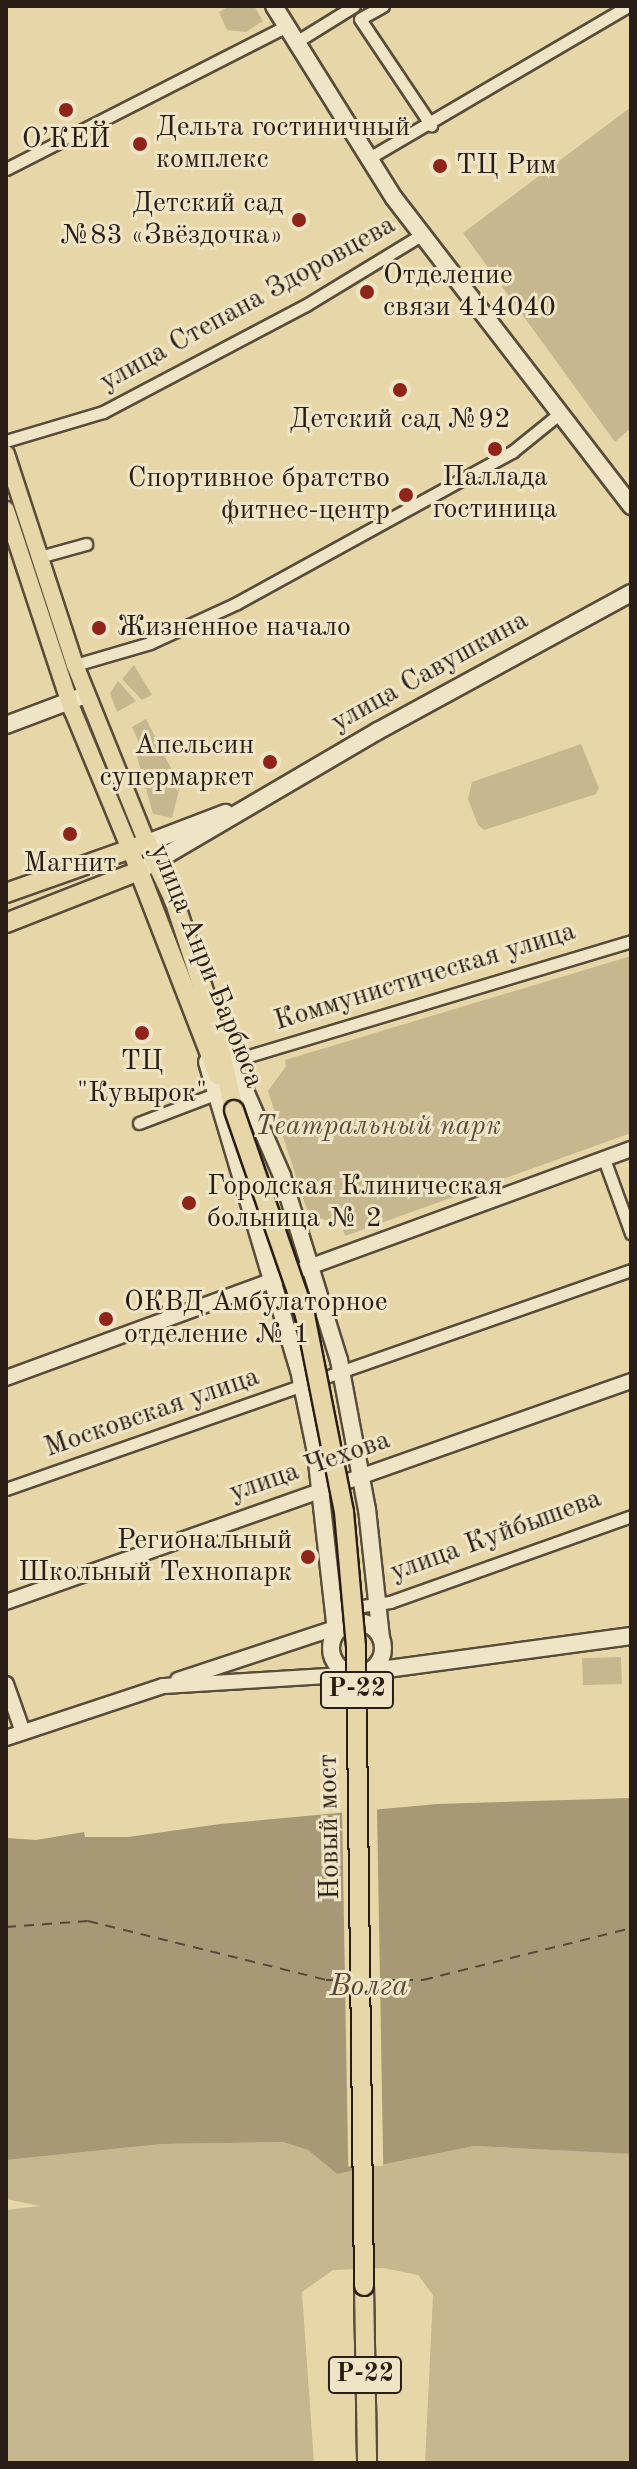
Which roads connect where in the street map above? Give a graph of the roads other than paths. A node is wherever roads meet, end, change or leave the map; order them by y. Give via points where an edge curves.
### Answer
1 (276, 6) edge
2 (354, 6) edge
3 (383, 6) edge
4 (628, 6) edge
5 (287, 26) junction
6 (296, 42) junction
7 (431, 125) junction
8 (369, 158) junction
9 (6, 169) edge
10 (421, 235) junction
11 (559, 414) junction
12 (6, 441) edge
13 (6, 454) edge
14 (631, 506) edge
15 (6, 510) edge
16 (86, 544) dead end
17 (39, 557) junction
18 (631, 593) edge
19 (75, 665) junction
20 (86, 695) junction
21 (69, 701) junction
22 (6, 725) edge
23 (256, 800) junction
24 (147, 843) junction
25 (129, 850) junction
26 (157, 862) junction
27 (139, 871) junction
28 (40, 880) junction
29 (6, 893) edge
30 (49, 907) junction
31 (6, 923) edge
32 (631, 941) edge
33 (206, 1026) junction
34 (232, 1061) junction
35 (215, 1094) junction
36 (234, 1110) joint
37 (139, 1123) dead end
38 (631, 1149) edge
39 (604, 1159) junction
40 (631, 1233) edge
41 (311, 1264) junction
42 (631, 1270) edge
43 (273, 1281) junction
44 (341, 1373) junction
45 (6, 1378) edge
46 (631, 1381) edge
47 (302, 1386) junction
48 (361, 1476) junction
49 (6, 1489) edge
50 (320, 1490) junction
51 (631, 1516) edge
52 (6, 1602) edge
53 (377, 1605) junction
54 (339, 1623) junction
55 (631, 1636) edge
56 (382, 1642) junction
57 (431, 1663) junction
58 (361, 1673) junction
59 (6, 1684) edge
60 (163, 1686) junction
61 (23, 1732) junction
62 (6, 1738) edge
63 (367, 2463) edge

1 - 5 main road
2 - 6 street
3 - 7 street via 360,19
4 - 7 street
5 - 6 main road
5 - 9 street
6 - 8 main road
7 - 8 street
8 - 10 main road
10 - 11 main road
10 - 12 street, улица Степана Здоровцева via 310,303 103,412
11 - 14 main road
11 - 19 street via 512,452 237,603 150,643
13 - 17 main road, улица Анри Барбюса
15 - 21 main road, улица Анри Барбюса
16 - 17 street
17 - 19 main road, улица Анри Барбюса
18 - 23 main road, улица Савушкина
19 - 20 main road, улица Анри Барбюса
20 - 21 main road
20 - 24 main road, улица Анри Барбюса
21 - 22 main road
21 - 25 main road, улица Анри Барбюса
23 - 24 main road, улица Савушкина
23 - 26 main road, улица Савушкина
24 - 25 highway, улица Савушкина
24 - 26 highway, улица Анри Барбюса
25 - 27 main road, улица Анри Барбюса
25 - 28 highway, улица Савушкина
26 - 27 main road, улица Савушкина
26 - 33 highway, улица Анри Барбюса
27 - 30 highway, улица Савушкина
27 - 33 highway, улица Анри Барбюса
28 - 29 highway, улица Савушкина
28 - 30 highway
30 - 31 highway, улица Савушкина
32 - 34 street, Коммунистическая улица
33 - 34 main road
33 - 35 main road
33 - 36 highway, улица Анри Барбюса
34 - 41 main road via 276,1161
35 - 37 street
35 - 43 main road
36 - 63 highway, Новый мост / Р-22, bridge via 305,1315 344,1512 356,1647
38 - 39 street
39 - 40 street
39 - 41 street
41 - 43 street
41 - 44 main road
42 - 44 street, Московская улица
43 - 45 street
43 - 47 main road
44 - 47 street, Московская улица
44 - 48 main road
46 - 48 street, улица Чехова
47 - 49 street, Московская улица
47 - 50 main road
48 - 50 street, улица Чехова
48 - 53 main road
50 - 52 street, улица Чехова
50 - 54 main road
51 - 53 street, улица Куйбышева
53 - 54 street, улица Куйбышева
53 - 56 main road
54 - 56 main road via 367,1624
54 - 58 main road via 331,1648 336,1663
54 - 60 street
55 - 57 main road
56 - 57 main road via 395,1658
56 - 58 main road via 378,1662
57 - 58 main road
58 - 60 street
59 - 61 street
60 - 61 street
61 - 62 street

